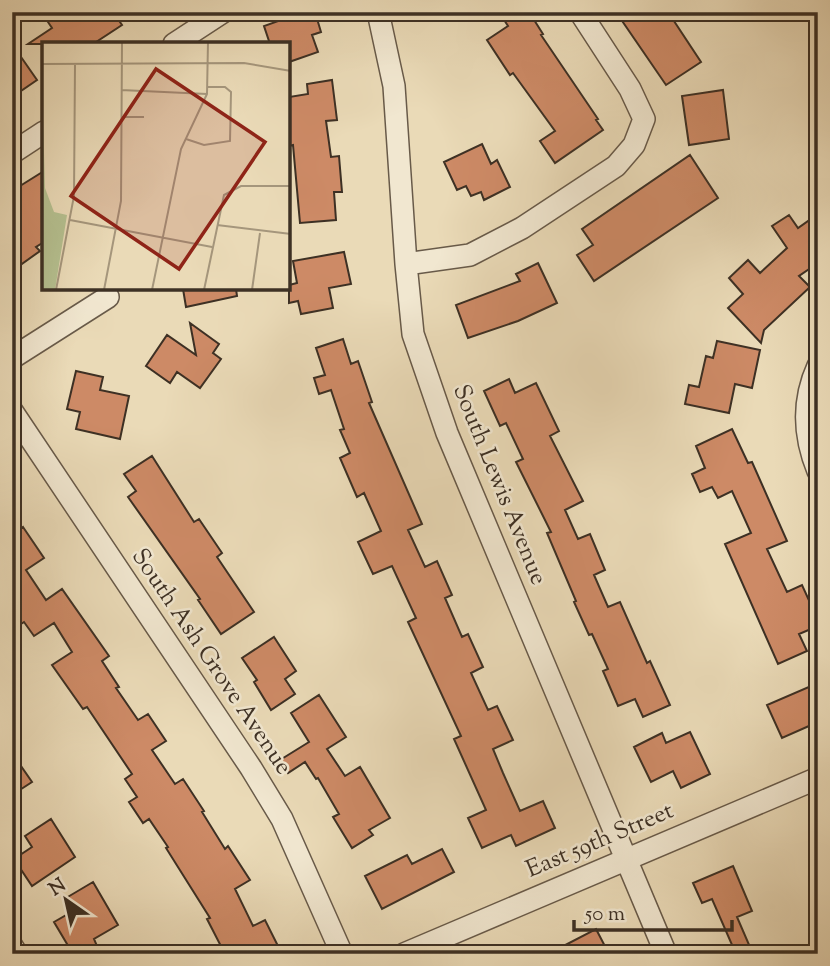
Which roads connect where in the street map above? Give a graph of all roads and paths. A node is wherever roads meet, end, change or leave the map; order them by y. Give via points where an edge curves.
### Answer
1 (223, 12) edge
2 (378, 12) edge
3 (580, 12) edge
4 (177, 42) edge
5 (42, 133) edge
6 (12, 153) edge
7 (406, 264) junction
8 (108, 296) dead end
9 (12, 358) edge
10 (818, 366) edge
11 (12, 411) edge
12 (818, 471) edge
13 (818, 778) edge
14 (626, 858) junction
15 (12, 946) edge
16 (17, 954) edge
17 (342, 954) edge
18 (404, 954) edge
19 (666, 954) edge

1 - 4 street
2 - 7 street, South Lewis Avenue via 394,86
3 - 7 street via 644,119 634,145 616,166 470,256
5 - 6 street
7 - 14 street, South Lewis Avenue via 413,334 447,433
8 - 9 street
10 - 12 street via 805,422
11 - 17 street, South Ash Grove Avenue via 276,809
13 - 14 street, East 59th Street
14 - 18 street, East 59th Street
14 - 19 street, South Lewis Avenue
15 - 16 street

